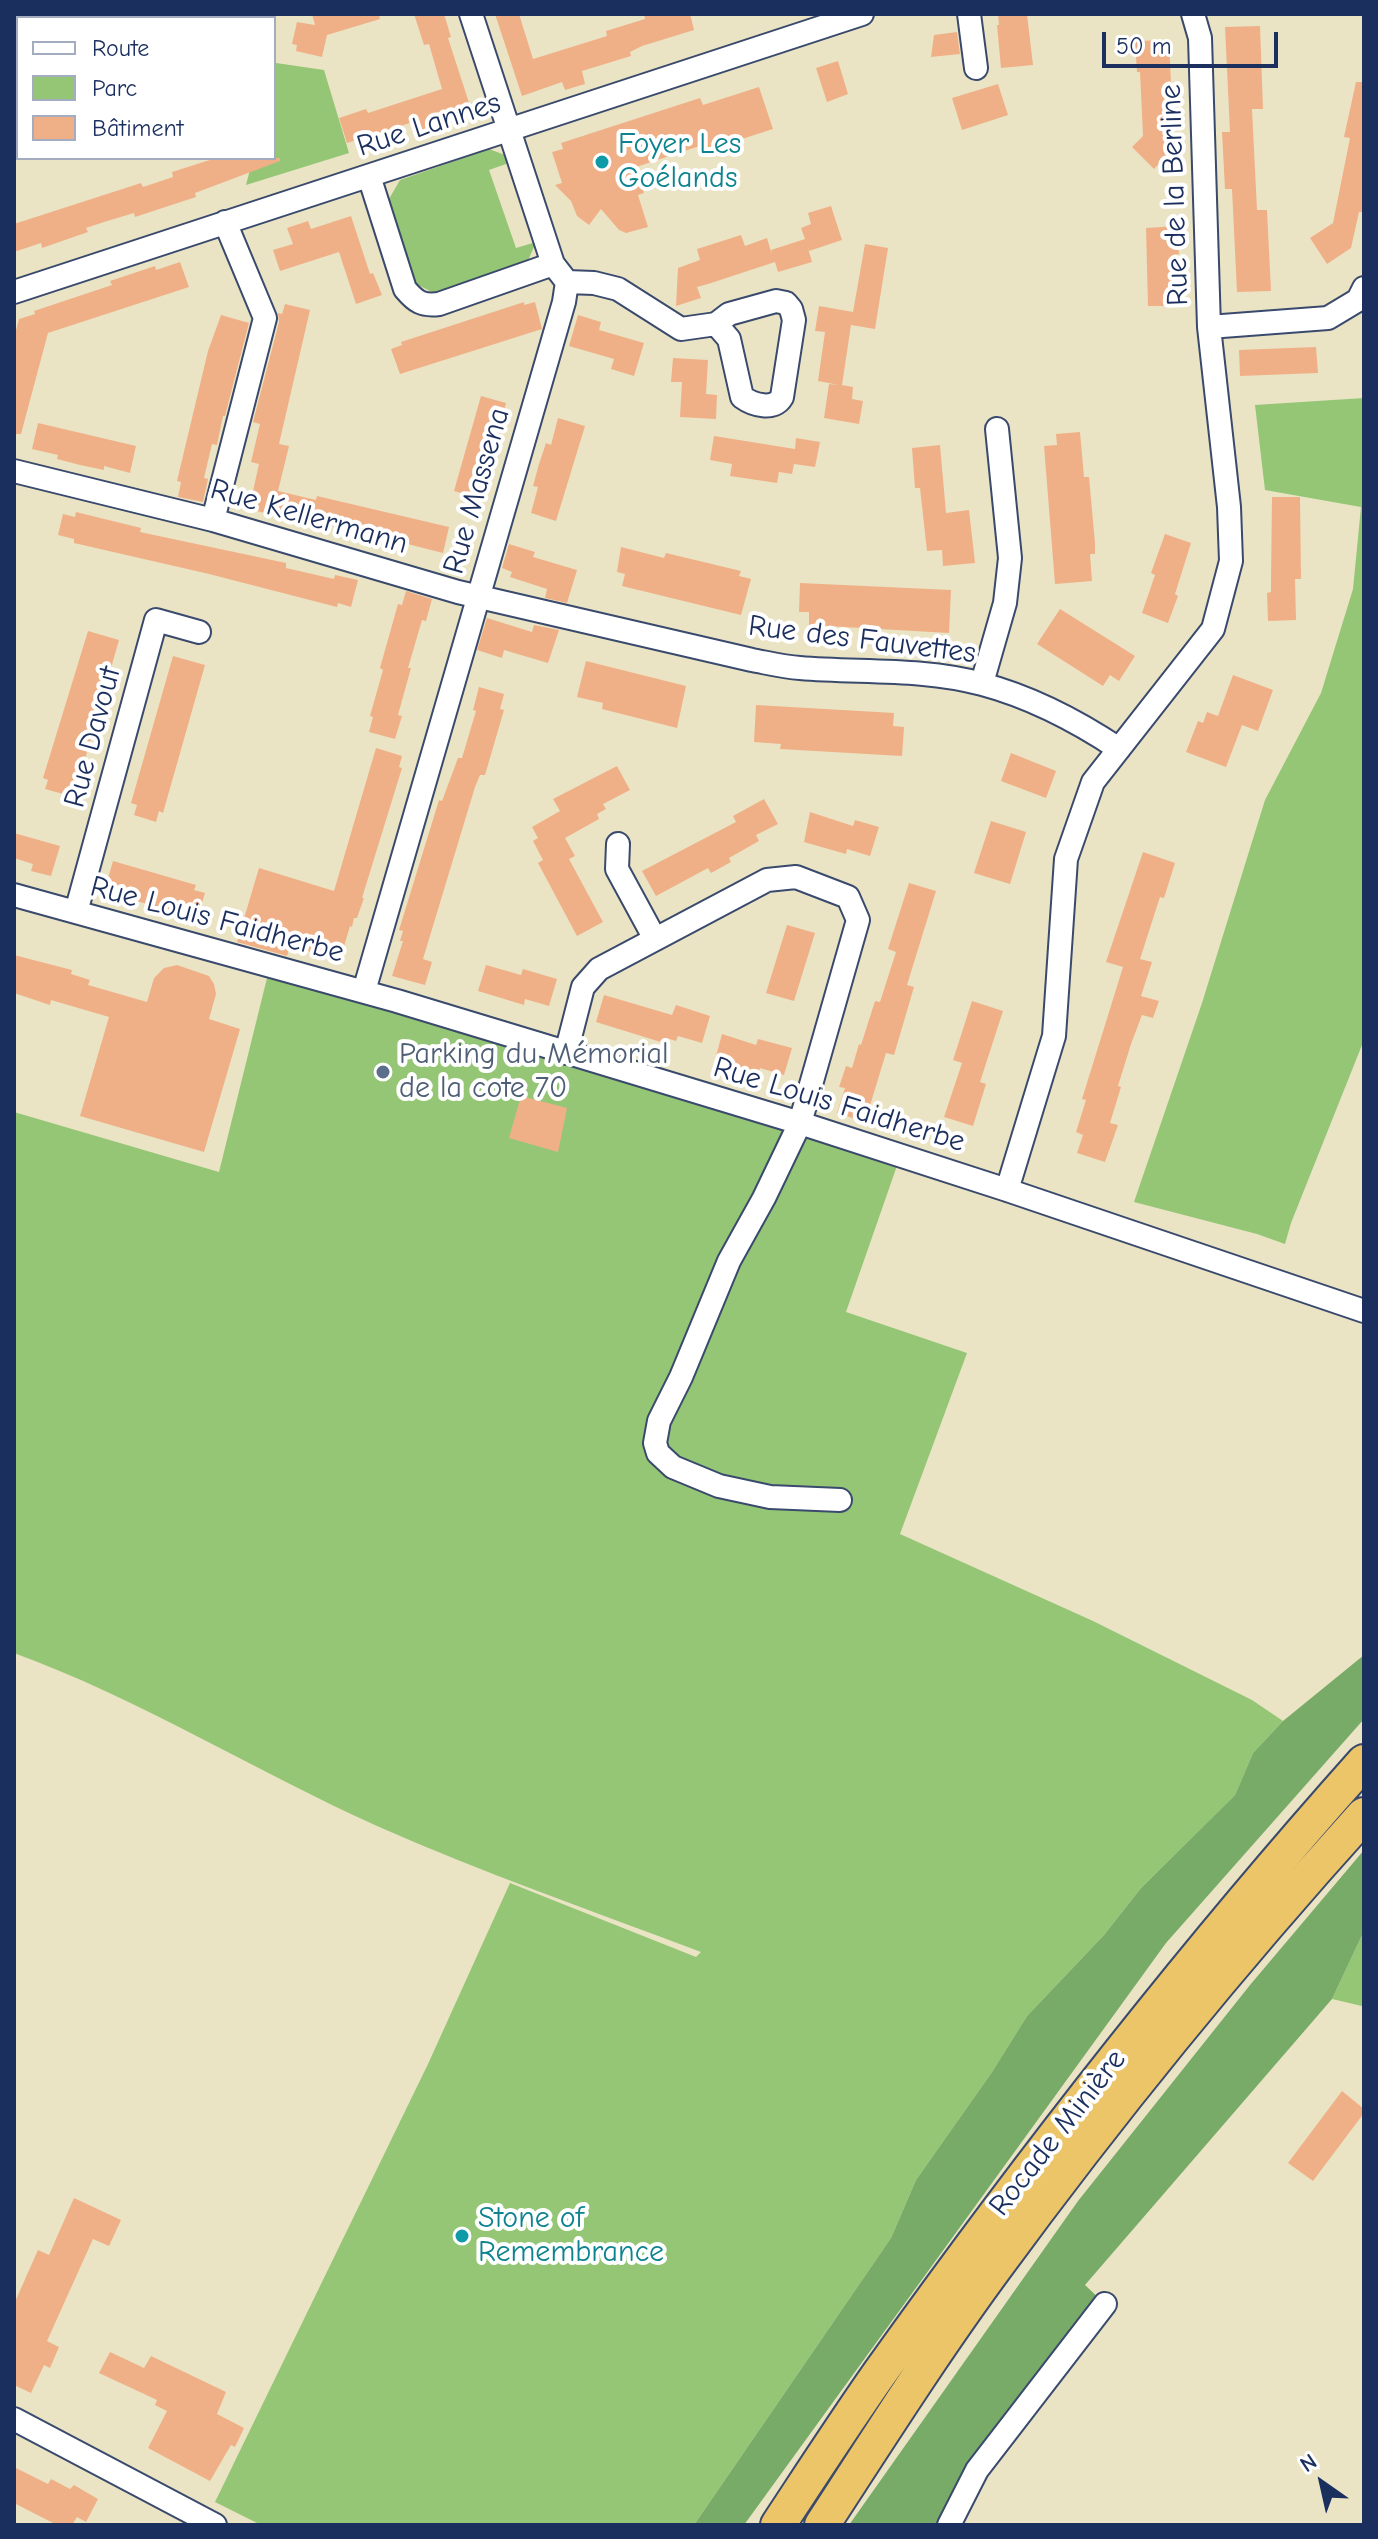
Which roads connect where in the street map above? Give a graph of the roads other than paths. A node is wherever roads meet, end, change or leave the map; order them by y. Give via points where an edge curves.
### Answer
1 (471, 14) edge
2 (862, 14) edge
3 (969, 14) edge
4 (1193, 14) edge
5 (976, 68) dead end
6 (509, 130) junction
7 (369, 176) junction
8 (225, 222) junction
9 (553, 264) junction
10 (567, 282) junction
11 (1364, 288) edge
12 (14, 292) edge
13 (716, 324) junction
14 (1209, 327) junction
15 (997, 429) dead end
16 (14, 471) edge
17 (213, 520) junction
18 (477, 596) junction
19 (586, 621) joint
20 (199, 632) dead end
21 (982, 683) junction
22 (1119, 749) junction
23 (618, 844) dead end
24 (14, 895) edge
25 (76, 912) junction
26 (655, 939) junction
27 (364, 991) junction
28 (566, 1053) junction
29 (800, 1123) junction
30 (1007, 1190) junction
31 (1364, 1311) edge
32 (840, 1500) dead end
33 (1364, 1762) edge
34 (1364, 1815) edge
35 (1105, 2304) dead end
36 (14, 2419) edge
37 (215, 2525) edge
38 (778, 2525) edge
39 (822, 2525) edge
40 (949, 2525) edge

1 - 6 street
2 - 6 street, Rue Lannes
3 - 5 street
4 - 14 street, Rue de la Berline via 1200,38
6 - 7 street, Rue Lannes
6 - 9 street
7 - 8 street, Rue Lannes
7 - 9 street via 405,289 424,306
8 - 12 street, Rue Lannes
8 - 17 street via 265,318
9 - 10 street
10 - 13 street via 618,289 681,329
10 - 18 street, Rue Massena
11 - 14 street via 1358,300 1328,318
13 - 13 street via 729,339 742,397 778,404 793,327 791,309 776,301 729,314
14 - 22 street, Rue de la Berline via 1231,561 1213,629
15 - 21 street via 1010,558 1005,603
16 - 17 street, Rue Kellermann
17 - 18 street, Rue Kellermann
18 - 19 street, Rue Kellermann
18 - 27 street, Rue Massena
19 - 21 street, Rue des Fauvettes via 797,668 927,674
20 - 25 street, Rue Davout via 156,620
21 - 22 street, Rue des Fauvettes via 1088,727
22 - 30 street, Rue de la Berline via 1093,782 1066,859 1054,1036
23 - 26 street via 617,869
24 - 25 street, Rue Louis Faidherbe
25 - 27 street, Rue Louis Faidherbe
26 - 28 street via 599,969 583,987
26 - 29 street via 767,880 796,877 848,897 858,920
27 - 28 street, Rue Louis Faidherbe
28 - 29 street, Rue Louis Faidherbe
29 - 30 street, Rue Louis Faidherbe
29 - 32 street via 729,1261 659,1421 655,1443 673,1467 719,1486 770,1497
30 - 31 street, Rue Louis Faidherbe
33 - 38 highway, Rocade Minière via 1228,1920 1034,2161 877,2377
34 - 39 highway, Rocade Minière via 1195,2011 994,2269
35 - 40 street via 977,2470
36 - 37 street

